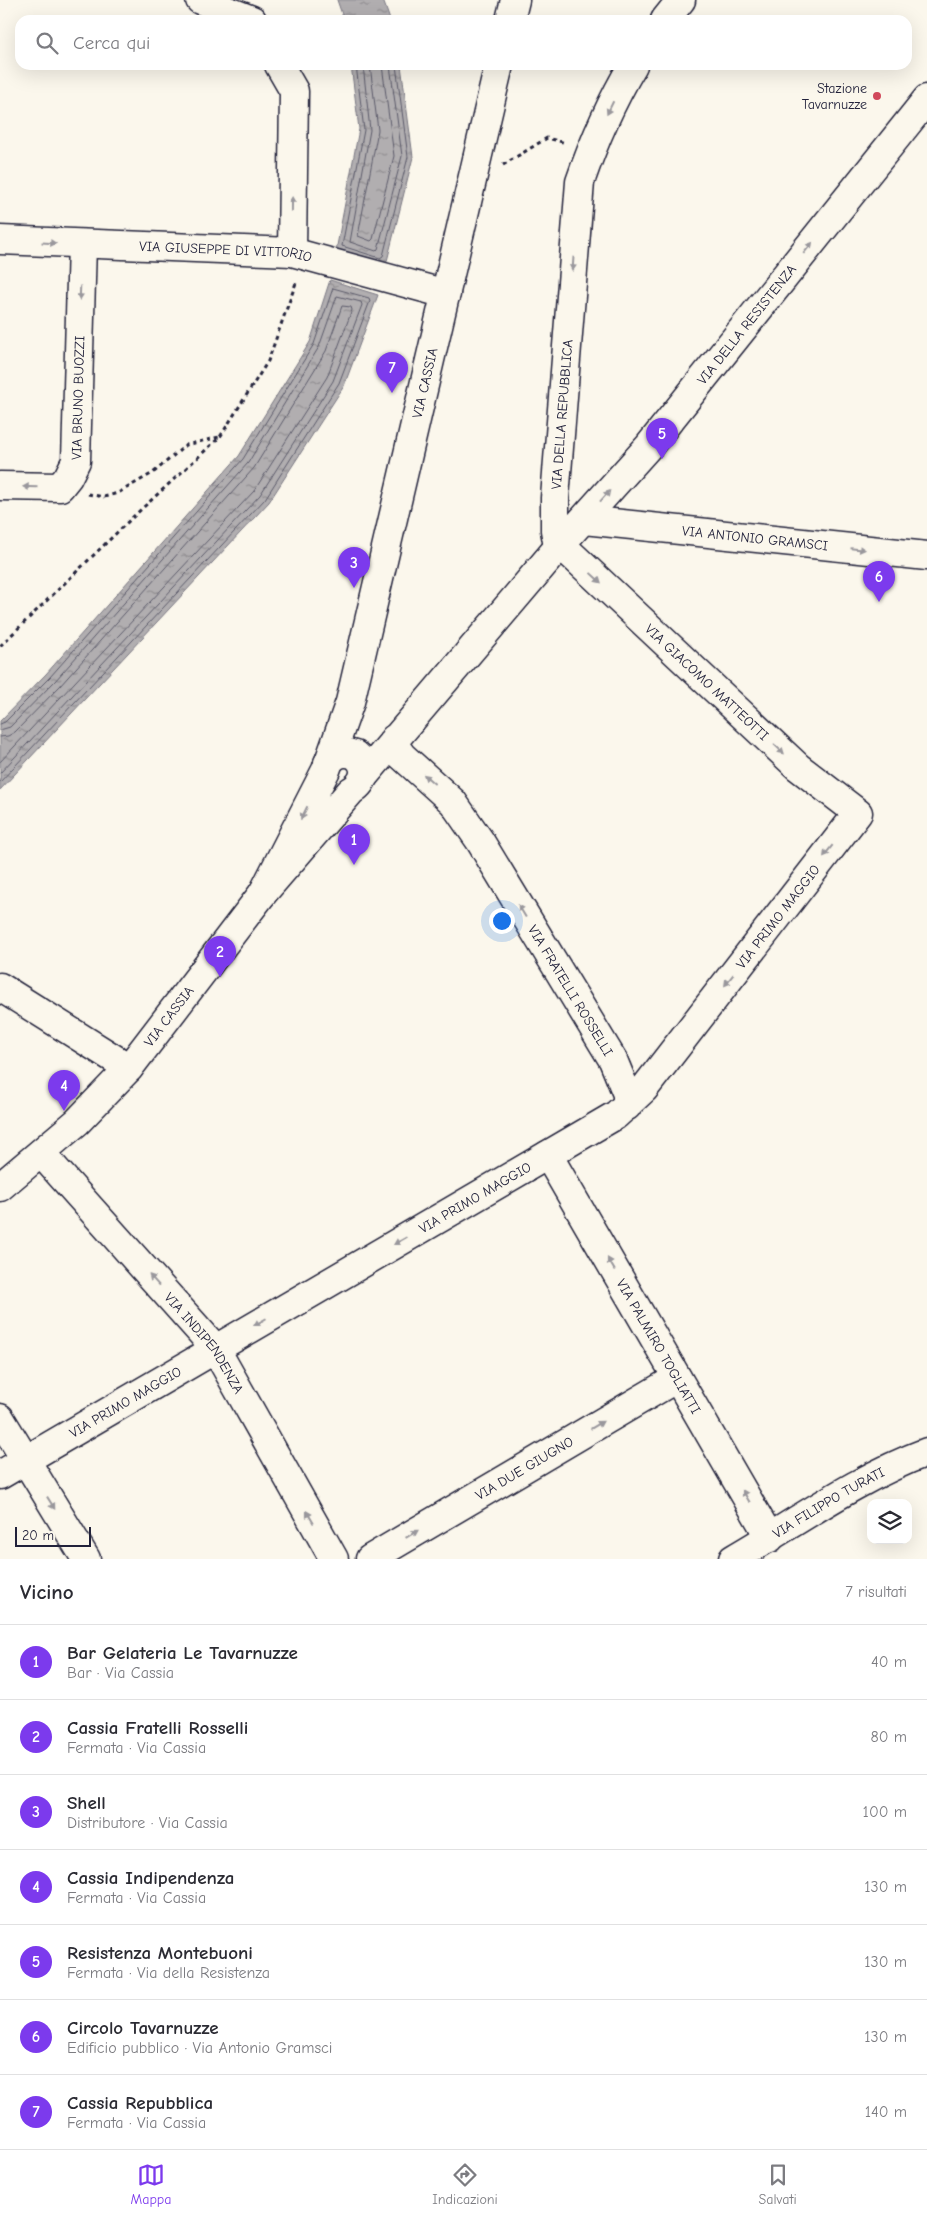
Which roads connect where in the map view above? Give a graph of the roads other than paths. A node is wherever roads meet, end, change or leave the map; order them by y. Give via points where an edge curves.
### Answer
1 (200, 0) edge
2 (515, 0) edge
3 (681, 0) edge
4 (239, 15) edge
5 (511, 15) edge
6 (669, 15) edge
7 (283, 70) edge
8 (498, 70) edge
9 (630, 70) edge
10 (927, 99) edge
11 (0, 240) edge
12 (82, 244) junction
13 (306, 256) junction
14 (446, 294) junction
15 (0, 486) edge
16 (584, 520) junction
17 (560, 545) junction
18 (927, 556) edge
19 (350, 702) junction
20 (403, 729) junction
21 (327, 766) junction
22 (357, 774) junction
23 (858, 813) joint
24 (263, 893) junction
25 (0, 987) edge
26 (129, 1068) junction
27 (627, 1106) junction
28 (41, 1152) junction
29 (548, 1155) junction
30 (0, 1187) edge
31 (215, 1348) junction
32 (677, 1378) junction
33 (0, 1418) edge
34 (927, 1452) edge
35 (25, 1461) junction
36 (0, 1475) edge
37 (770, 1538) junction
38 (86, 1559) edge
39 (334, 1559) edge
40 (370, 1559) edge
41 (733, 1559) edge

1 - 4 street
2 - 5 street
3 - 6 street
13 -> 7 street via 294,91
8 - 14 street, VIA CASSIA
9 -> 17 street, VIA DELLA REPUBBLICA via 591,149 580,182 555,498 554,530
16 -> 10 street, VIA DELLA RESISTENZA via 649,446
11 -> 12 street, VIA GIUSEPPE DI VITTORIO
12 - 13 street, VIA GIUSEPPE DI VITTORIO
12 -> 15 street, VIA BRUNO BUOZZI via 76,461 60,487
13 - 14 street, VIA GIUSEPPE DI VITTORIO
14 - 19 street, VIA CASSIA
16 - 17 street, VIA DELLA RESISTENZA
16 -> 18 street, VIA ANTONIO GRAMSCI
17 - 20 street
17 -> 23 street, VIA GIACOMO MATTEOTTI via 798,767
19 - 21 street, VIA CASSIA
19 - 22 street, VIA CASSIA via 348,724
20 - 22 street
27 -> 20 street, VIA FRATELLI ROSSELLI via 627,1094 612,1060 480,841 452,802 397,749
21 - 22 street via 333,757 341,753
21 - 22 street via 328,782 338,790
21 -> 24 street, VIA CASSIA
22 - 24 street, VIA CASSIA
23 -> 27 street, VIA PRIMO MAGGIO via 644,1089
24 - 26 street, VIA CASSIA
25 - 26 street
26 - 28 street, VIA CASSIA via 77,1122
27 - 29 street, VIA PRIMO MAGGIO
28 - 30 street, VIA CASSIA
31 -> 28 street, VIA INDIPENDENZA
29 -> 31 street, VIA PRIMO MAGGIO
32 -> 29 street, VIA PALMIRO TOGLIATTI
31 - 35 street, VIA PRIMO MAGGIO
39 -> 31 street, VIA INDIPENDENZA
37 -> 32 street, VIA PALMIRO TOGLIATTI
40 -> 32 street, VIA DUE GIUGNO
33 - 35 street
34 - 37 street, VIA FILIPPO TURATI via 840,1493
35 - 36 street, VIA PRIMO MAGGIO
35 -> 38 street
37 - 41 street, VIA FILIPPO TURATI

